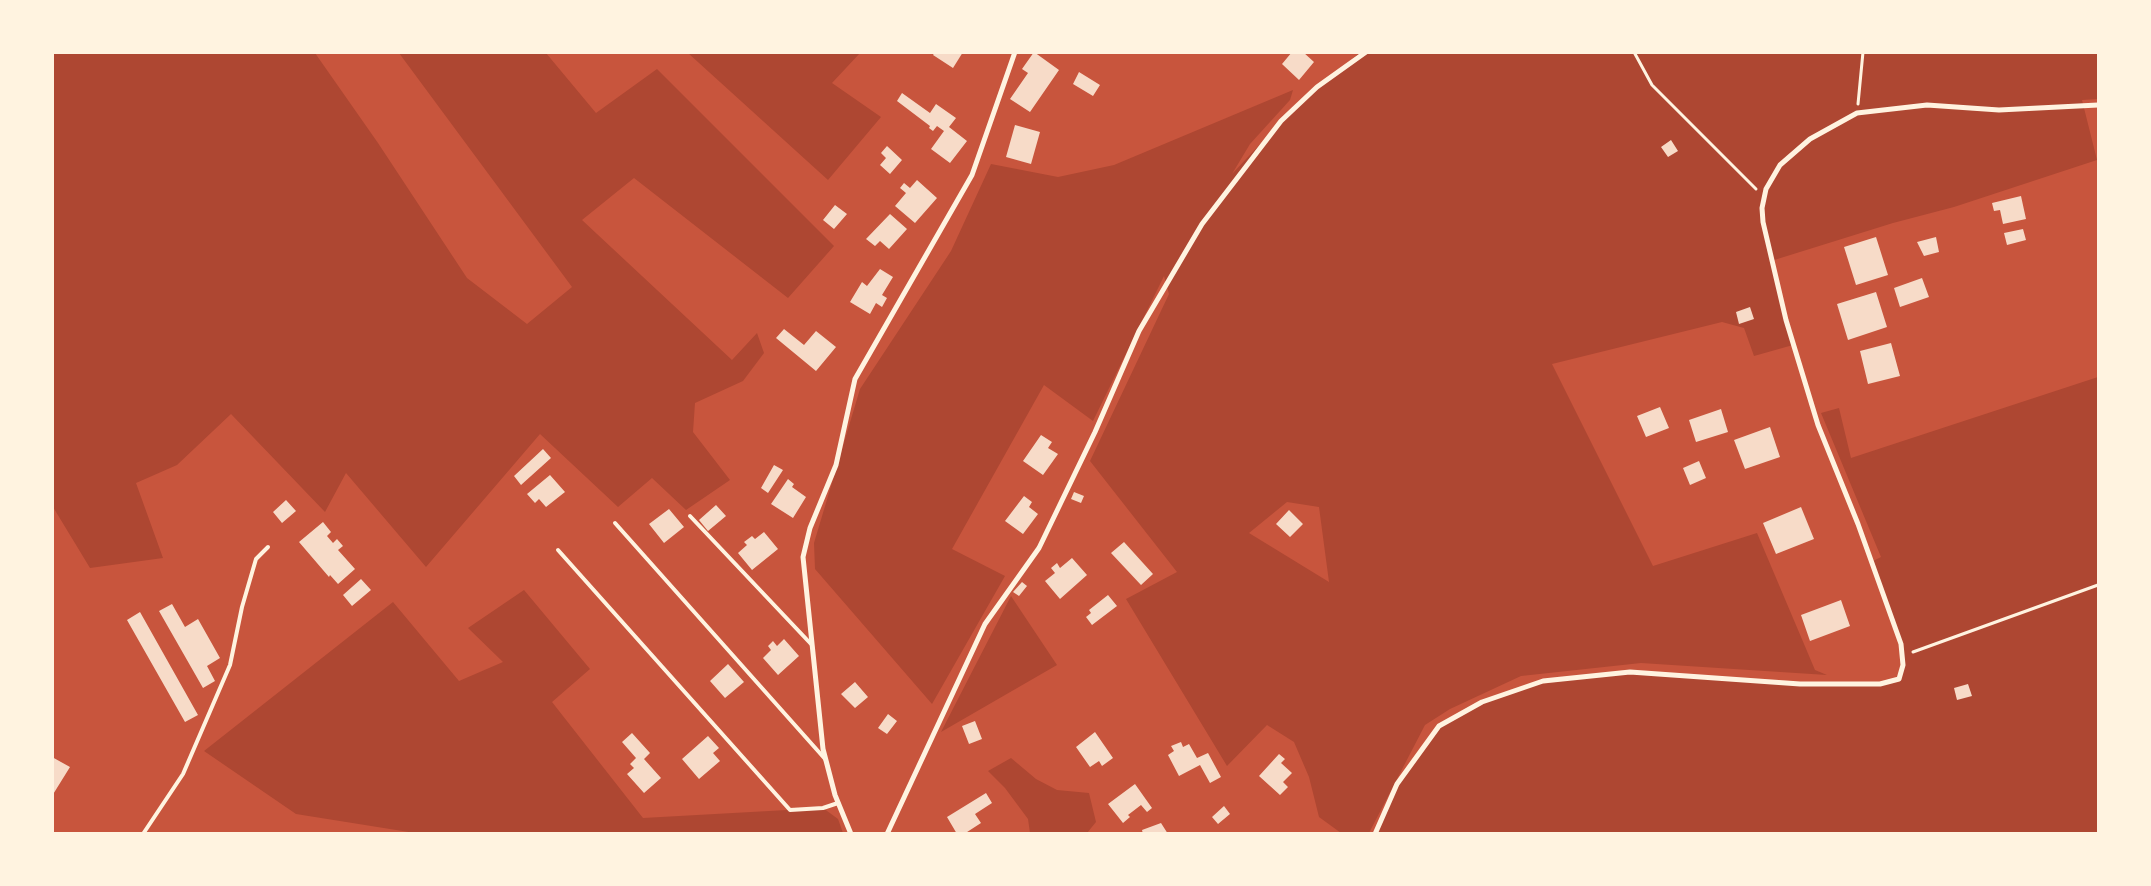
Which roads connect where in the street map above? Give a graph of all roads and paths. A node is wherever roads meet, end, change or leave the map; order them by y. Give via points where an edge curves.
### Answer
1 (1014, 52) edge
2 (1366, 52) edge
3 (1634, 52) edge
4 (1863, 52) edge
5 (2098, 105) edge
6 (1857, 113) junction
7 (1763, 196) junction
8 (690, 516) dead end
9 (615, 523) dead end
10 (268, 547) dead end
11 (558, 550) dead end
12 (2098, 584) edge
13 (811, 644) junction
14 (1903, 655) junction
15 (826, 761) junction
16 (838, 803) junction
17 (143, 834) edge
18 (852, 834) edge
19 (887, 834) edge
20 (1375, 834) edge

1 - 13 street via 972,175 855,379 836,465 810,528 803,557
2 - 19 street via 1317,87 1281,121 1198,231 1139,332 1039,548 985,624
3 - 7 path via 1652,85
4 - 6 path
5 - 6 street via 1999,110 1927,105
6 - 7 street via 1810,139 1780,165
7 - 14 street via 1763,222 1769,253 1805,383
8 - 13 lane
9 - 15 lane
10 - 17 lane via 256,559 230,665 183,774
11 - 16 lane via 790,810 823,808
12 - 14 path
13 - 15 street
14 - 20 street via 1899,679 1880,684 1800,684 1630,672 1543,681 1482,702 1439,726 1397,784
15 - 16 street
16 - 18 street

